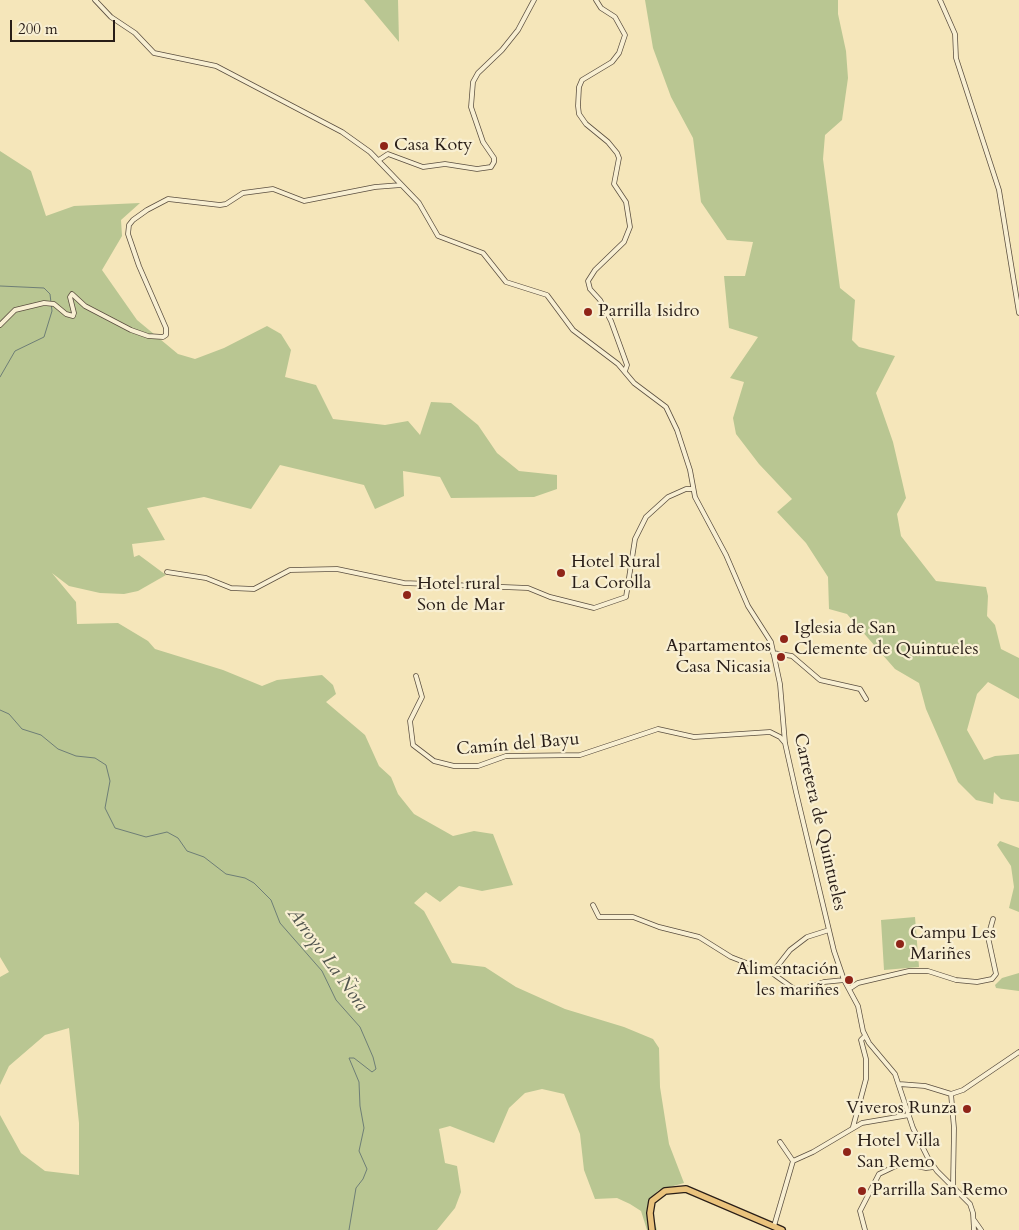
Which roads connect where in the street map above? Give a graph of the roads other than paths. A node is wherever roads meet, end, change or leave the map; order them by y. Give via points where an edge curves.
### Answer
1 (95, 0) edge
2 (534, 0) edge
3 (596, 0) edge
4 (940, 0) edge
5 (379, 160) junction
6 (401, 185) junction
7 (1019, 313) edge
8 (0, 325) edge
9 (625, 371) junction
10 (693, 489) junction
11 (167, 572) dead end
12 (773, 653) junction
13 (416, 676) dead end
14 (866, 699) dead end
15 (785, 743) junction
16 (593, 905) dead end
17 (992, 919) dead end
18 (829, 930) junction
19 (772, 973) junction
20 (844, 980) junction
21 (849, 989) junction
22 (865, 1036) junction
23 (1019, 1052) edge
24 (899, 1084) junction
25 (951, 1094) junction
26 (909, 1116) junction
27 (853, 1127) junction
28 (780, 1142) dead end
29 (792, 1161) junction
30 (934, 1167) junction
31 (953, 1186) junction
32 (974, 1220) junction
33 (774, 1226) junction
34 (652, 1230) edge
35 (782, 1230) edge
36 (865, 1230) edge
37 (974, 1230) edge
38 (981, 1230) edge

1 - 5 street, Carretera de Quintueles via 154,53 216,66 342,132
2 - 5 street via 508,43 478,72 473,82 471,107 483,142 494,158 491,167 477,169 446,164 424,167 388,154
3 - 9 street via 601,8 615,17 625,35 612,62 582,80 578,106 581,118 617,153 614,184 626,202 630,227 624,242 588,281 611,321 627,365
4 - 7 street via 955,34 956,58 999,190
5 - 6 street, Carretera de Quintueles
6 - 8 street via 304,201 273,190 243,193 220,206 168,199 148,210 133,220 128,234 166,328 163,337 131,330 85,306 74,294 70,297 73,316 52,304 16,310
6 - 9 street, Carretera de Quintueles via 419,203 438,236 482,253 506,282 547,295 573,330
9 - 10 street, Carretera de Quintueles via 670,413 690,470
10 - 11 street via 668,497 646,517 635,539 626,597 594,608 528,588 404,583 337,569 297,568 254,589 223,586 206,578
10 - 12 street, Carretera de Quintueles via 748,606 768,634
12 - 14 street via 792,656 820,680 860,689
12 - 15 street, Carretera de Quintueles via 780,684
13 - 15 street, Camín del Bayu via 422,697 410,721 412,745 434,761 454,766 478,766 506,756 580,755 658,729 694,738 770,732
15 - 18 street, Carretera de Quintueles
16 - 19 street via 599,917 633,917 699,937 745,964
17 - 21 street via 988,937 996,974 992,980 956,980 928,971 909,971 858,983
18 - 19 street via 807,937 790,950
18 - 20 street, Carretera de Quintueles
19 - 20 street via 797,991 824,982
20 - 21 street, Carretera de Quintueles
21 - 22 street, Carretera de Quintueles via 858,1006
22 - 24 street, Carretera de Quintueles
22 - 27 street via 861,1040 866,1059 866,1079
23 - 25 street via 964,1090
24 - 25 street via 925,1086
24 - 26 street, Carretera de Quintueles
25 - 31 street
26 - 27 street
26 - 30 street, Carretera de Quintueles
27 - 29 street
28 - 29 street
29 - 33 street
30 - 31 street, Carretera de Quintueles
30 - 36 street via 902,1163 879,1174 860,1211
31 - 32 street, Carretera de Quintueles via 970,1204
32 - 37 street, Carretera de Quintueles
32 - 38 street
33 - 34 highway via 686,1189 665,1191 652,1201
33 - 35 highway

